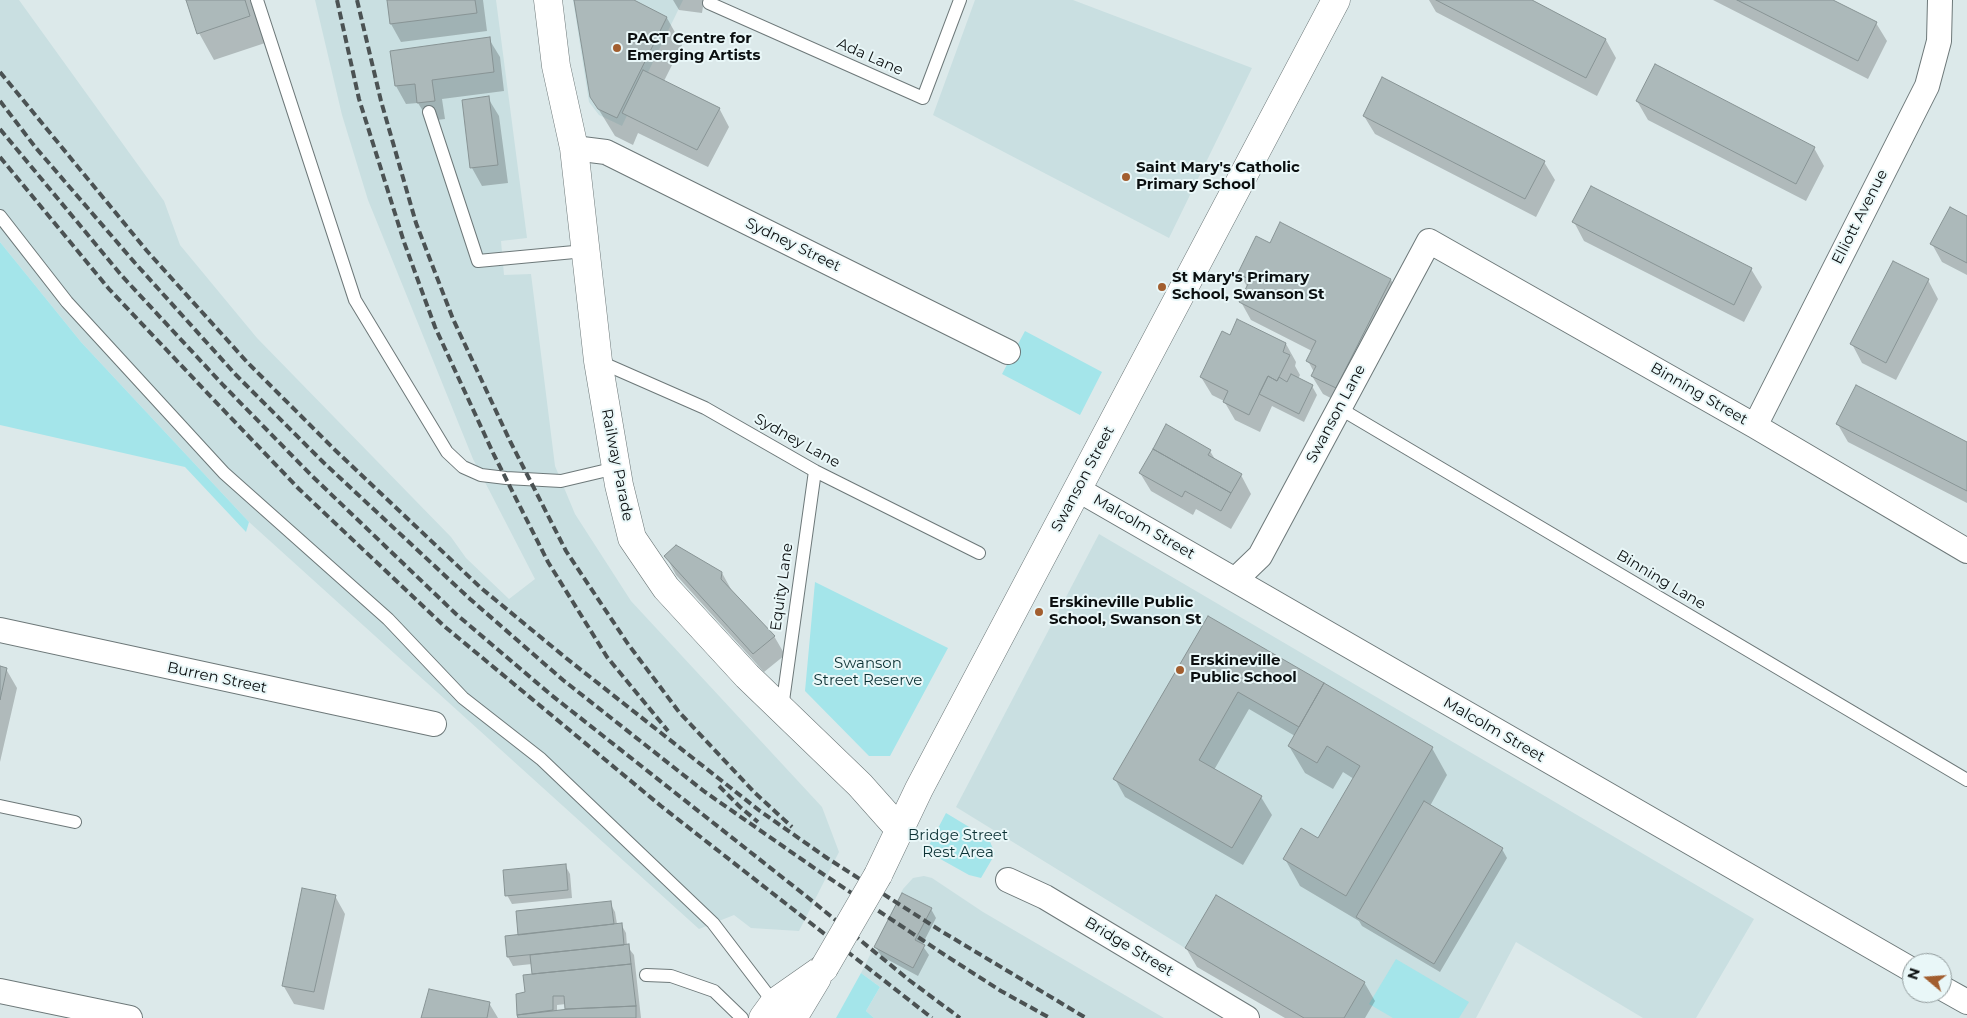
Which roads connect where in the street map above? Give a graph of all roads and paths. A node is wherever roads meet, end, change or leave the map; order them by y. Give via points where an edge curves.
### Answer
1 (257, 0) edge
2 (548, 0) edge
3 (960, 0) edge
4 (1316, 0) edge
5 (1336, 0) edge
6 (1940, 0) edge
7 (710, 2) edge
8 (429, 112) dead end
9 (1268, 129) junction
10 (574, 148) junction
11 (0, 216) edge
12 (1429, 241) joint
13 (585, 252) junction
14 (1008, 352) dead end
15 (598, 361) junction
16 (1339, 408) junction
17 (1754, 426) junction
18 (616, 468) junction
19 (815, 470) junction
20 (1077, 489) junction
21 (1967, 551) edge
22 (979, 553) dead end
23 (1235, 580) junction
24 (0, 630) edge
25 (782, 708) junction
26 (434, 724) dead end
27 (1967, 780) edge
28 (0, 806) edge
29 (75, 822) dead end
30 (900, 830) junction
31 (1008, 880) dead end
32 (1902, 964) edge
33 (646, 975) dead end
34 (0, 991) edge
35 (1952, 994) edge
36 (1967, 1002) edge
37 (777, 1013) edge
38 (130, 1018) edge
39 (742, 1018) edge
40 (1247, 1018) edge

1 - 18 lane via 355,300 447,452 463,467 481,475 506,478 561,481
2 - 10 main road, Railway Parade via 556,66
3 - 7 lane, Ada Lane via 923,98
4 - 9 main road, Swanson Street
5 - 9 main road, Swanson Street
6 - 17 street, Elliott Avenue via 1939,41 1927,86
8 - 13 lane via 478,261
9 - 20 main road, Swanson Street
10 - 13 main road, Railway Parade
10 - 14 street, Sydney Street via 606,152
11 - 37 lane via 67,302 224,473 388,619 463,698 541,759 713,923
12 - 16 street, Swanson Lane
12 - 17 street, Binning Street
13 - 15 main road, Railway Parade
15 - 18 main road, Railway Parade
15 - 19 lane, Sydney Lane via 705,408
16 - 23 street, Swanson Lane via 1260,556
16 - 27 lane, Binning Lane
17 - 21 street, Binning Street
18 - 25 main road, Railway Parade via 632,538 666,588 747,676
19 - 22 lane, Sydney Lane
19 - 25 lane, Equity Lane
20 - 23 street, Malcolm Street
20 - 30 main road, Swanson Street
23 - 32 street, Malcolm Street
24 - 26 street, Burren Street
25 - 30 main road, Railway Parade via 860,785
28 - 29 lane
30 - 37 main road, Swanson Street, bridge via 824,968
31 - 40 street, Bridge Street via 1045,897
33 - 39 lane via 671,976 714,991
34 - 38 street
35 - 36 street

